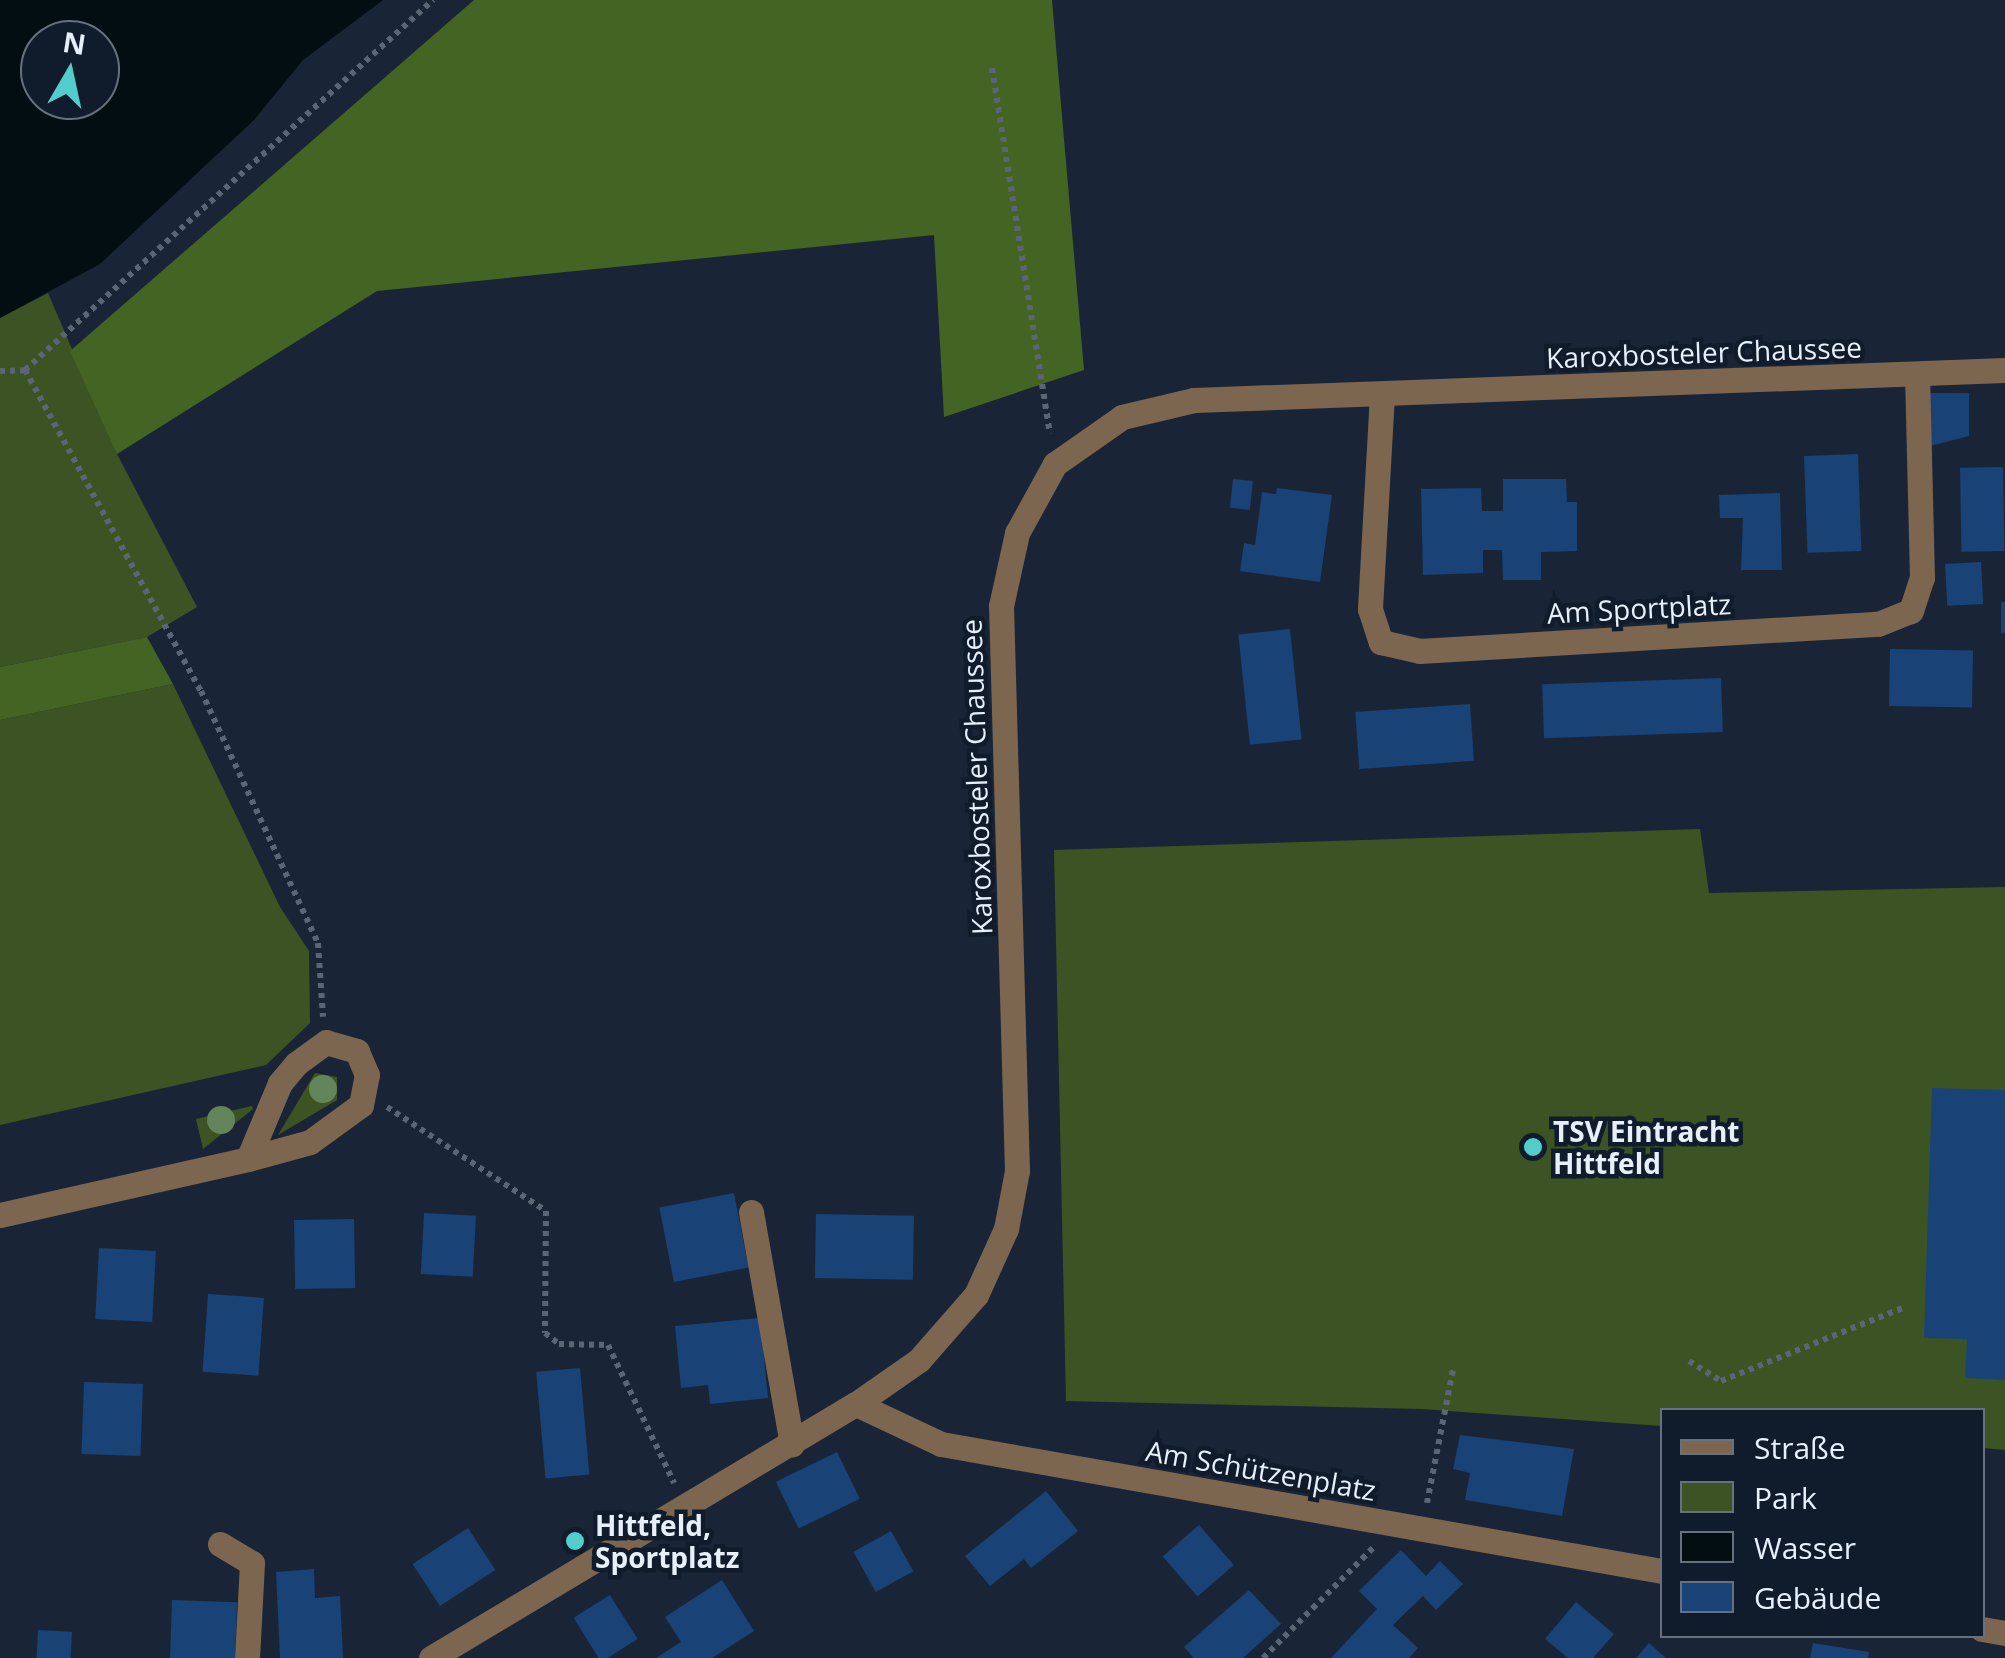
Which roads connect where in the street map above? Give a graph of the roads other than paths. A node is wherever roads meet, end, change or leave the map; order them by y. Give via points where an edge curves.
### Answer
1 (2005, 370) edge
2 (1917, 374) junction
3 (1382, 394) junction
4 (248, 1159) junction
5 (751, 1212) dead end
6 (0, 1216) edge
7 (856, 1404) junction
8 (792, 1444) junction
9 (220, 1544) dead end
10 (1660, 1572) edge
11 (247, 1658) edge
12 (431, 1658) edge

1 - 2 street, Karoxbosteler Chaussee
2 - 3 street, Karoxbosteler Chaussee
2 - 3 street, Am Sportplatz via 1922,578 1911,611 1878,624 1418,651 1381,642 1370,610
3 - 7 street, Karoxbosteler Chaussee via 1194,400 1122,417 1056,464 1017,533 1001,606 1017,1170 1008,1217 976,1295 919,1360
4 - 4 street via 310,1142 361,1105 367,1087 357,1051 326,1042 280,1082
4 - 6 street
5 - 8 street
7 - 8 street, Karoxbosteler Chaussee
7 - 10 street, Am Schützenplatz via 941,1444
8 - 12 street, Karoxbosteler Chaussee
9 - 11 street via 252,1563

